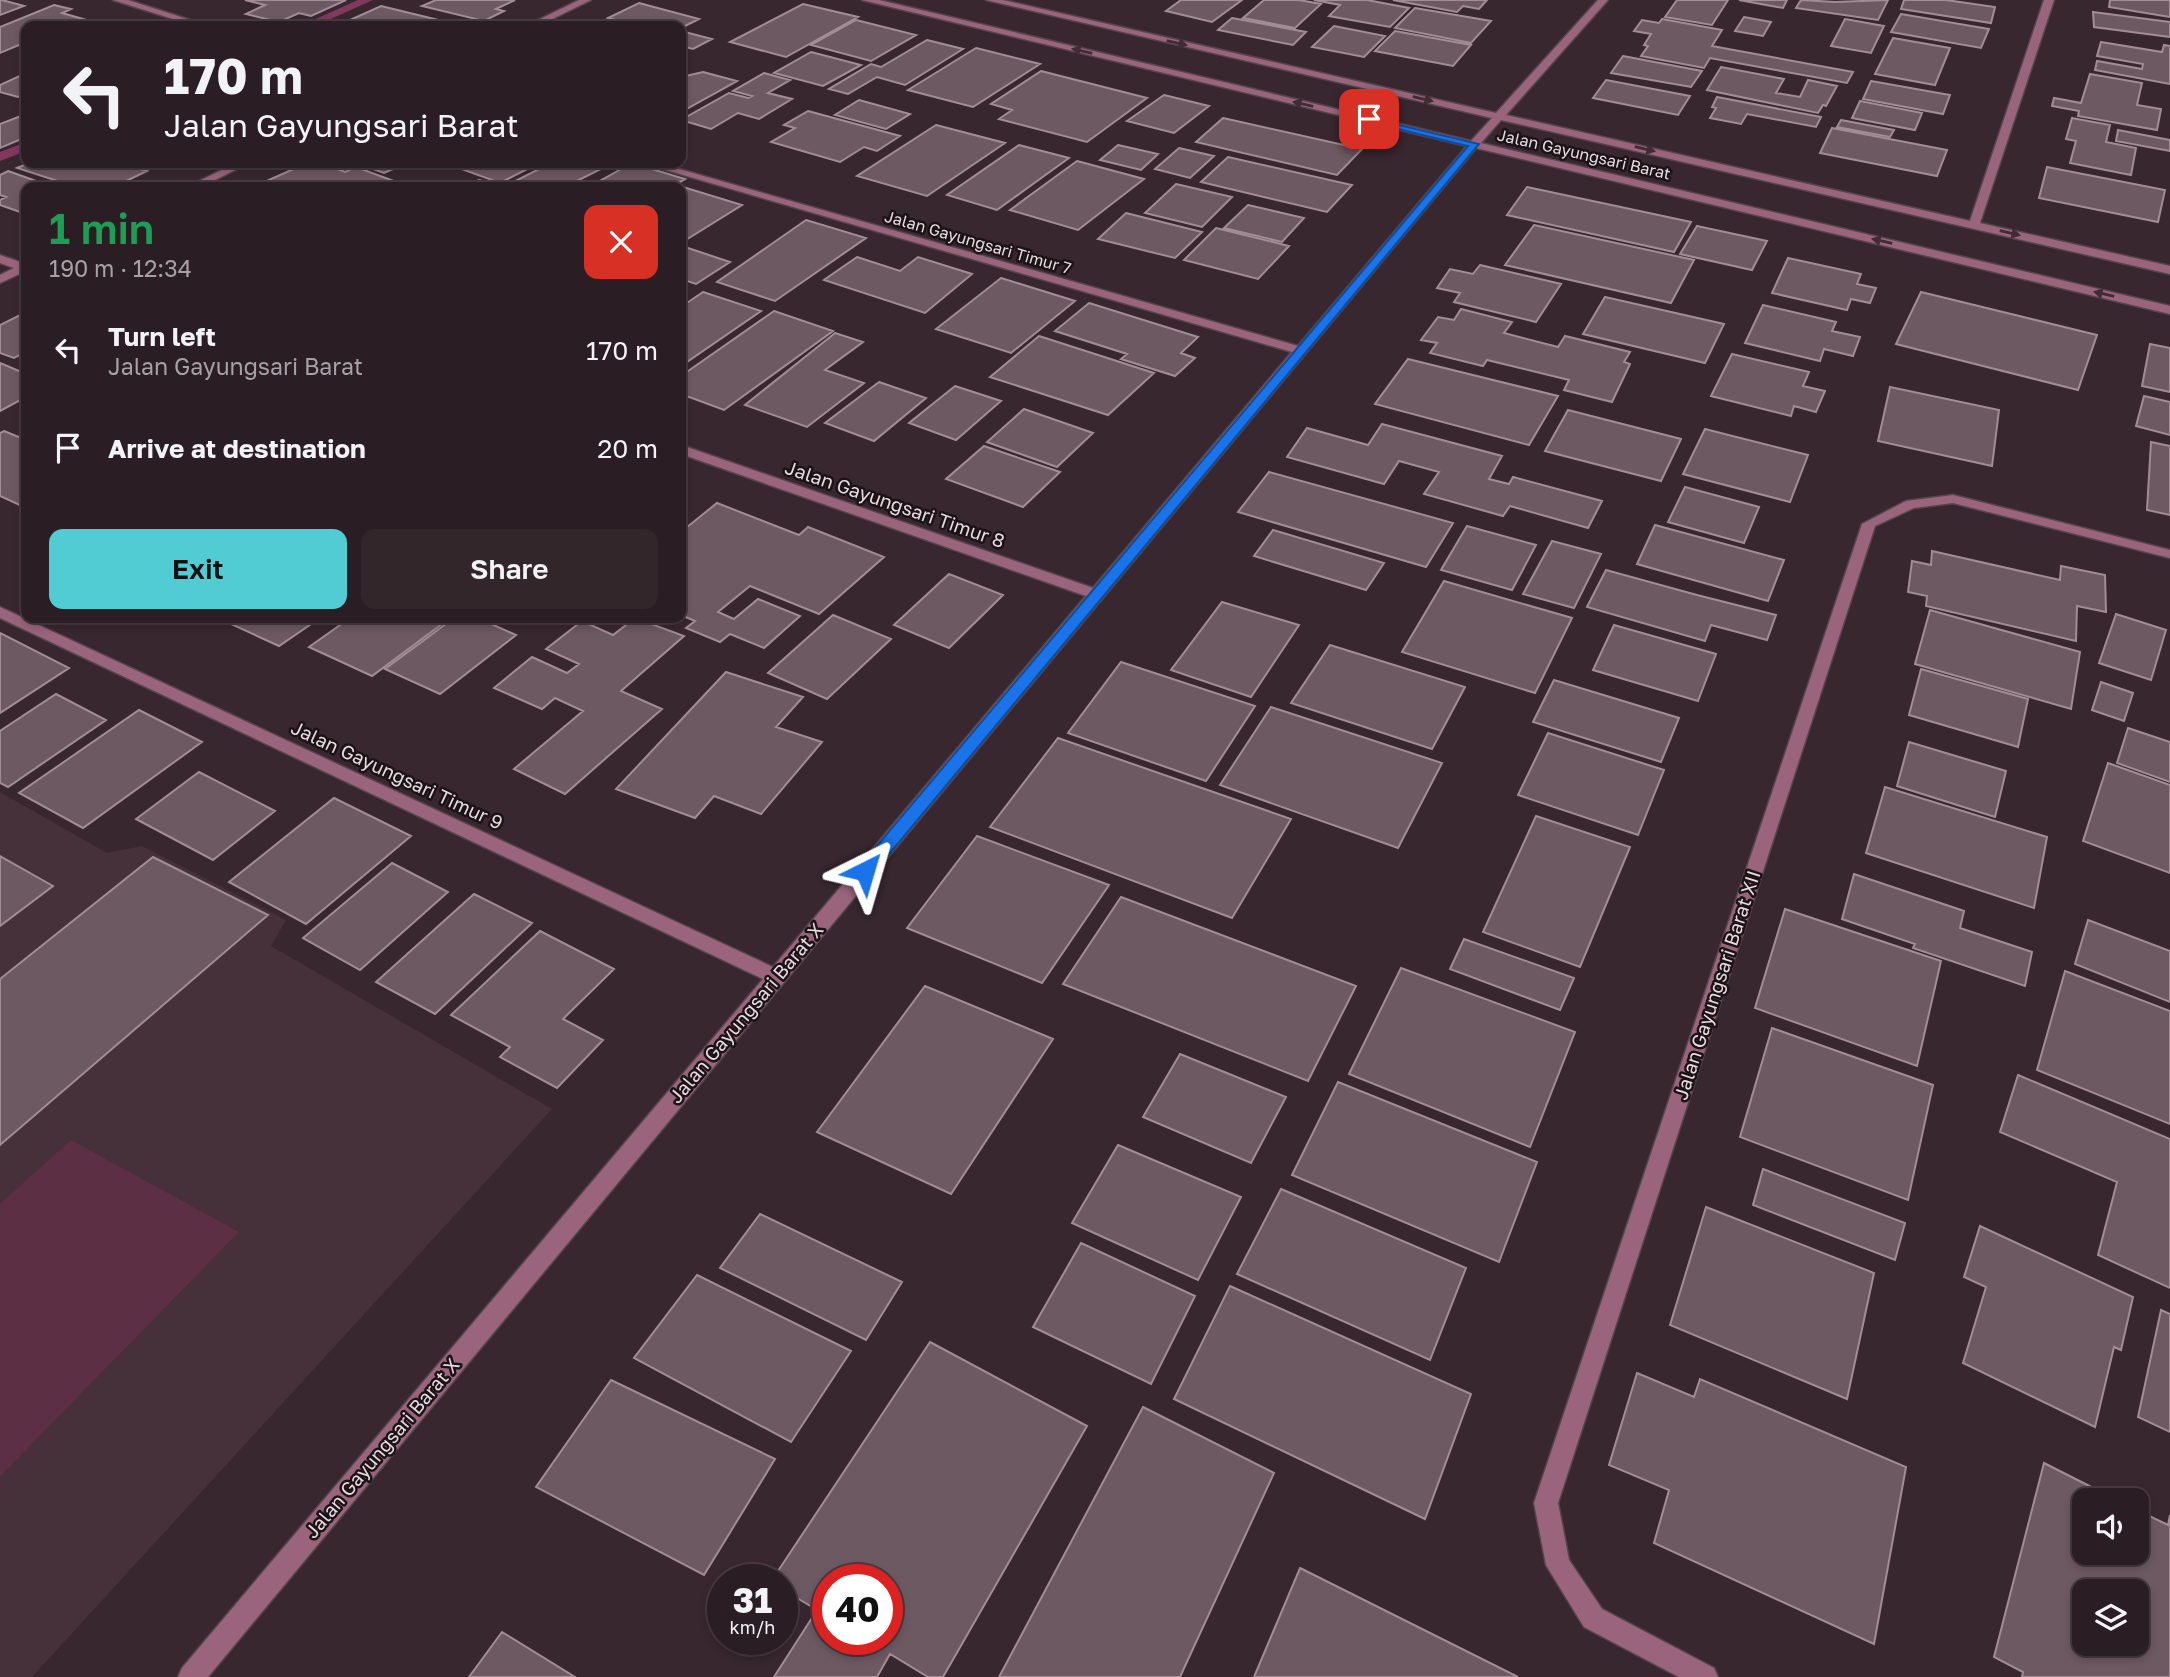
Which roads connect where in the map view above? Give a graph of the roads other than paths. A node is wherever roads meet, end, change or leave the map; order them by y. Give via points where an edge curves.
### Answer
1 (118, 0) edge
2 (157, 0) edge
3 (586, 0) edge
4 (867, 0) edge
5 (991, 0) edge
6 (1603, 0) edge
7 (2049, 0) edge
8 (140, 7) junction
9 (187, 21) edge
10 (542, 21) edge
11 (1502, 117) junction
12 (1474, 144) junction
13 (233, 168) edge
14 (663, 168) edge
15 (204, 182) edge
16 (1974, 225) junction
17 (0, 259) edge
18 (21, 265) edge
19 (21, 269) edge
20 (2170, 270) edge
21 (0, 279) edge
22 (2170, 310) edge
23 (1301, 351) junction
24 (686, 451) edge
25 (2170, 554) edge
26 (1097, 595) junction
27 (0, 612) edge
28 (21, 622) edge
29 (23, 623) edge
30 (776, 978) junction
31 (191, 1677) edge
32 (1705, 1677) edge

1 - 8 street
2 - 8 street
3 - 10 street
12 -> 4 street, Jalan Gayungsari Barat
5 -> 11 street, Jalan Gayungsari Barat
6 - 11 street, Jalan Gayungsari Barat X
7 - 16 street
8 - 9 street
11 - 12 street, Jalan Gayungsari Barat X
11 -> 16 street, Jalan Gayungsari Barat
22 -> 12 street, Jalan Gayungsari Barat
12 - 23 street, Jalan Gayungsari Barat X
13 - 15 street
14 - 23 street, Jalan Gayungsari Timur 7
16 -> 20 street, Jalan Gayungsari Barat
17 - 18 street
19 - 21 street
23 - 26 street, Jalan Gayungsari Barat X
24 - 26 street, Jalan Gayungsari Timur 8
25 - 32 street, Jalan Gayungsari Barat XII via 1954,499 1911,504 1869,524 1546,1503 1558,1564 1593,1618
26 - 30 street, Jalan Gayungsari Barat X
27 - 28 street, Jalan Gayungsari Timur 9
29 - 30 street, Jalan Gayungsari Timur 9
30 - 31 street, Jalan Gayungsari Barat X

